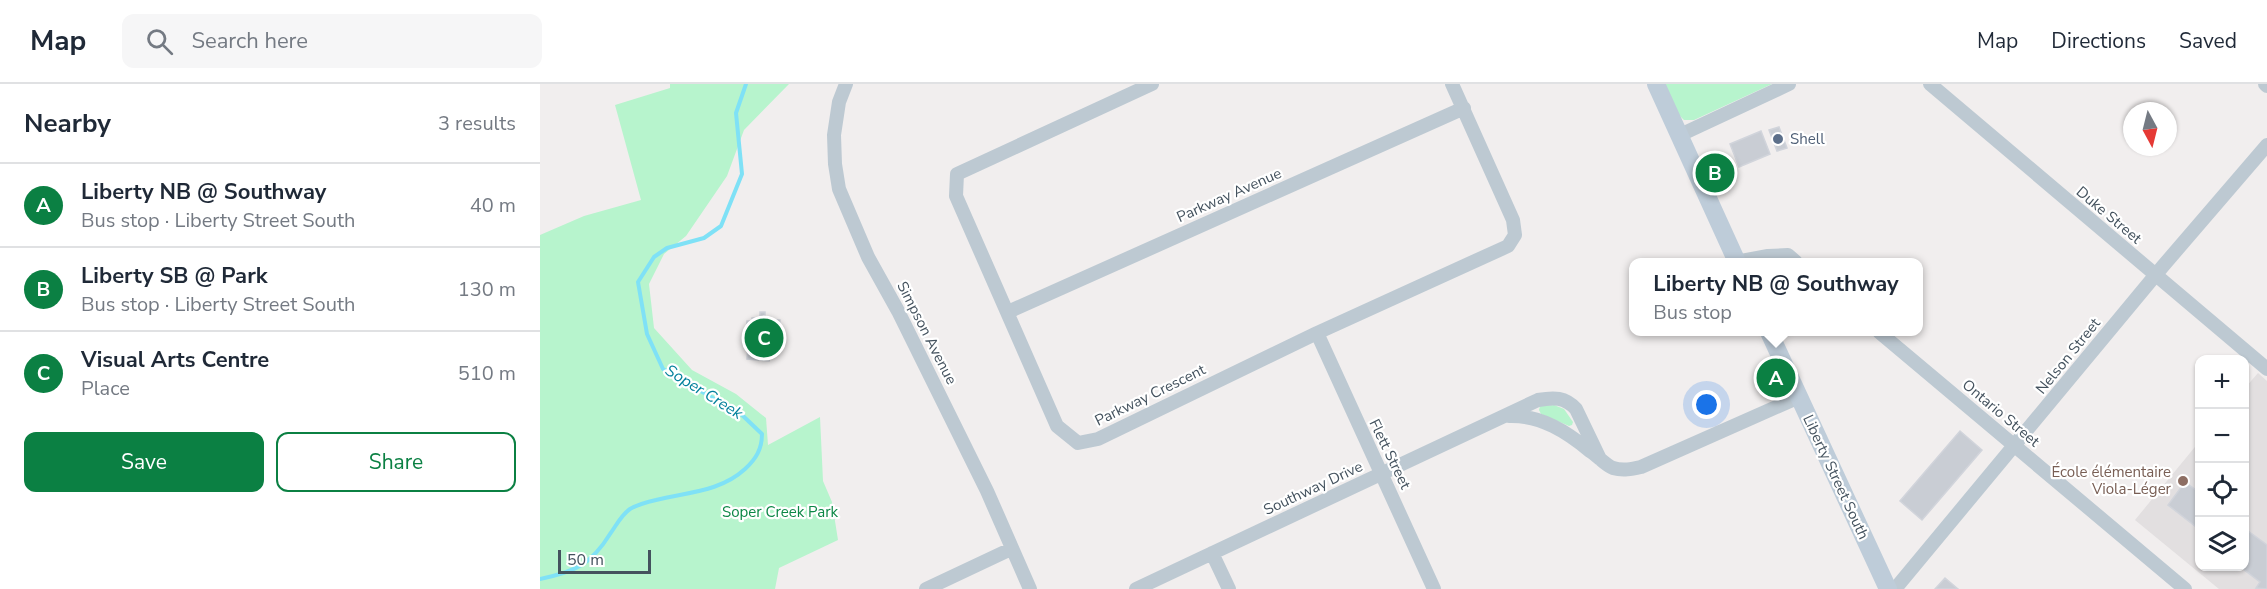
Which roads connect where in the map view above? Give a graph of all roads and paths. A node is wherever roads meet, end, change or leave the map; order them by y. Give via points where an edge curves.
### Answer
1 (846, 84) edge
2 (1152, 84) edge
3 (1452, 84) edge
4 (1656, 84) edge
5 (1789, 84) edge
6 (1930, 84) edge
7 (1464, 108) junction
8 (1680, 135) junction
9 (2267, 145) edge
10 (1735, 258) edge
11 (1758, 258) edge
12 (1791, 258) edge
13 (2155, 276) junction
14 (1008, 312) junction
15 (1317, 333) junction
16 (1771, 336) edge
17 (1884, 336) edge
18 (2267, 369) edge
19 (1799, 397) junction
20 (1504, 416) junction
21 (2014, 447) junction
22 (1600, 459) junction
23 (1381, 475) junction
24 (1011, 549) junction
25 (1212, 553) junction
26 (2182, 588) edge
27 (926, 589) edge
28 (1030, 589) edge
29 (1136, 589) edge
30 (1229, 589) edge
31 (1434, 589) edge
32 (1888, 589) edge
33 (1895, 589) edge

1 - 24 street, Simpson Avenue via 834,135 839,189 868,257 987,491
2 - 14 street, Parkway Crescent via 957,174 956,196
3 - 7 street, Parkway Crescent
4 - 8 main road
5 - 8 street
6 - 13 street, Duke Street
7 - 14 street, Parkway Avenue
7 - 15 street, Parkway Crescent via 1513,220 1515,235 1508,246
8 - 10 main road
9 - 13 street, Nelson Street
11 - 12 street
13 - 18 street, Duke Street
13 - 21 street, Nelson Street
14 - 15 street, Parkway Crescent via 1057,426 1077,443 1098,439
15 - 23 street, Flett Street
16 - 19 main road, Liberty Street South
17 - 21 street, Ontario Street
19 - 22 street via 1641,467 1621,470
19 - 32 main road, Liberty Street South
20 - 22 street via 1527,417 1558,428
20 - 22 street, Southway Drive via 1538,400 1566,400 1576,409
20 - 23 street, Southway Drive
21 - 26 street, Ontario Street
21 - 33 street, Nelson Street
23 - 25 street, Southway Drive
23 - 31 street, Flett Street
24 - 27 street
24 - 28 street, Simpson Avenue
25 - 29 street, Southway Drive
25 - 30 street

